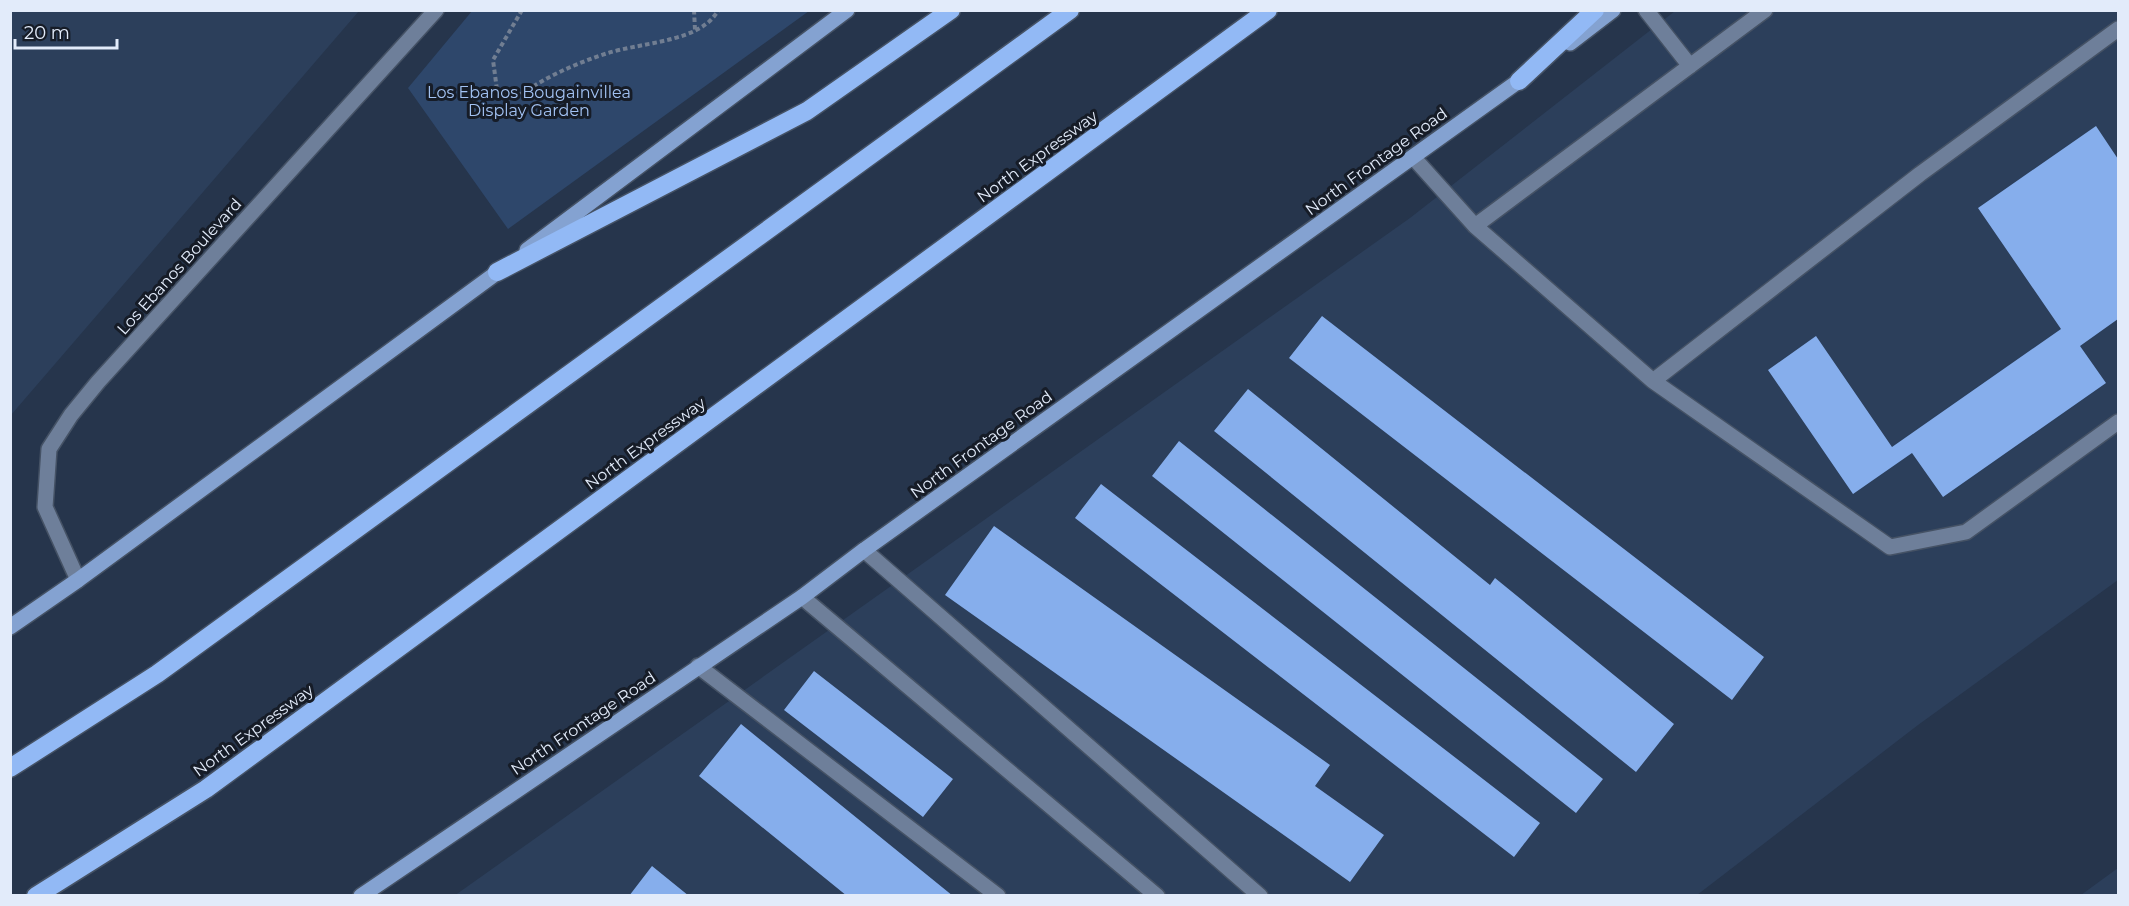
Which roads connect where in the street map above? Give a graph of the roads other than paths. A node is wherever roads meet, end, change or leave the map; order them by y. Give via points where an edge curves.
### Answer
1 (436, 10) edge
2 (847, 10) edge
3 (951, 10) edge
4 (1070, 10) edge
5 (1268, 10) edge
6 (1595, 10) edge
7 (1613, 10) edge
8 (1646, 10) edge
9 (1765, 10) edge
10 (2118, 29) edge
11 (1690, 66) junction
12 (1519, 81) junction
13 (1413, 157) junction
14 (1475, 226) junction
15 (497, 272) junction
16 (1653, 381) junction
17 (2118, 422) edge
18 (864, 550) junction
19 (78, 580) junction
20 (802, 597) junction
21 (10, 627) edge
22 (698, 666) junction
23 (10, 768) edge
24 (36, 896) edge
25 (362, 896) edge
26 (998, 896) edge
27 (1157, 896) edge
28 (1260, 896) edge

1 - 19 street, Los Ebanos Boulevard via 98,382 49,449 45,507
2 - 15 main road
3 - 15 highway via 807,111
4 - 23 highway via 157,674
5 - 24 highway, North Expressway via 206,789
6 - 12 highway
7 - 12 main road, North Frontage Road
8 - 11 street
9 - 11 street
10 - 16 street via 1920,174
11 - 14 street
12 - 13 main road, North Frontage Road
13 - 14 street
13 - 18 main road, North Frontage Road
14 - 16 street
15 - 19 main road
16 - 17 street via 1890,547 1966,532
18 - 20 main road, North Frontage Road
18 - 28 street
19 - 21 main road
20 - 22 main road, North Frontage Road
20 - 27 street
22 - 25 main road, North Frontage Road
22 - 26 street

